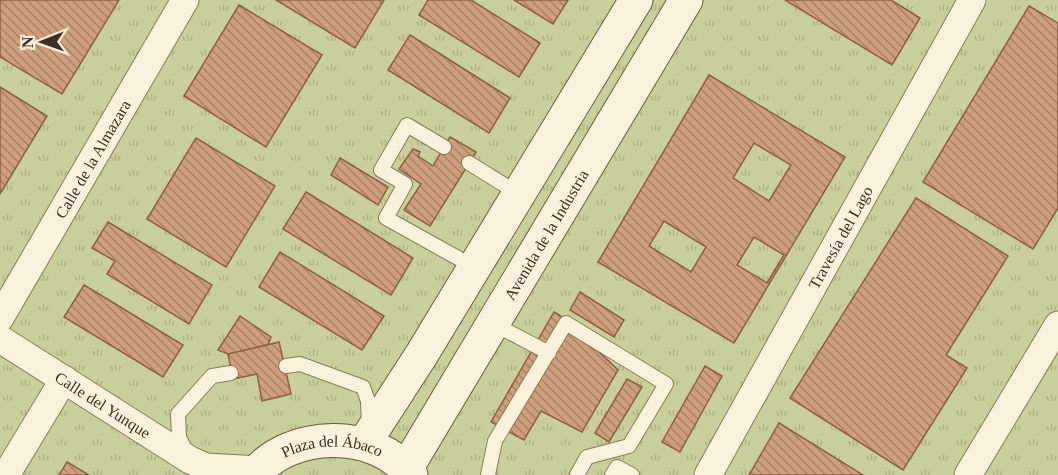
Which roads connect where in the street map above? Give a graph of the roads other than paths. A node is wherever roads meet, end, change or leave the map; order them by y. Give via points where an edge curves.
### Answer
1 (185, 0) edge
2 (636, 0) edge
3 (686, 0) edge
4 (972, 0) edge
5 (444, 147) dead end
6 (469, 163) dead end
7 (519, 194) junction
8 (474, 267) junction
9 (0, 318) edge
10 (492, 322) junction
11 (1058, 325) edge
12 (0, 339) edge
13 (549, 353) junction
14 (286, 366) dead end
15 (231, 373) dead end
16 (64, 379) junction
17 (364, 440) junction
18 (202, 467) edge
19 (256, 472) edge
20 (409, 472) edge
21 (6, 475) edge
22 (488, 475) edge
23 (578, 475) edge
24 (612, 475) edge
25 (632, 475) edge
26 (708, 475) edge
27 (968, 475) edge

1 - 9 street, Calle de la Almazara
2 - 7 street
3 - 10 street, Avenida de la Industria
4 - 26 street, Travesía del Lago
5 - 8 lane via 407,124 381,170 411,188 386,218
6 - 7 lane
7 - 8 street
8 - 17 street
10 - 13 lane
10 - 20 street, Avenida de la Industria
11 - 27 street
12 - 16 street, Calle del Yunque
13 - 22 lane via 495,441
13 - 23 lane via 566,323 666,384 629,446 587,457
14 - 17 lane via 300,363 363,387 368,401
15 - 18 lane via 212,376 177,414 179,437
16 - 18 street, Calle del Yunque
16 - 21 street
17 - 19 street, Plaza del Ábaco via 323,440 288,449
17 - 20 street, Plaza del Ábaco
18 - 19 street, Calle del Yunque
24 - 25 lane via 617,467

